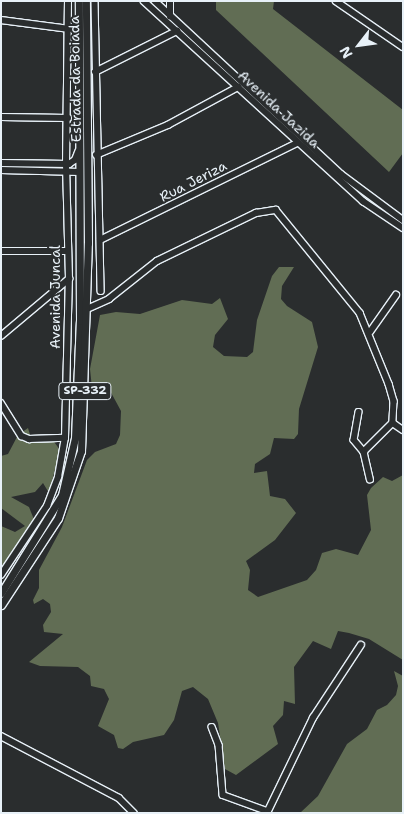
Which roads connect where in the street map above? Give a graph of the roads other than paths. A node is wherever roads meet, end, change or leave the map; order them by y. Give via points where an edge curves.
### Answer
1 (80, 1) edge
2 (86, 1) edge
3 (95, 1) edge
4 (144, 1) edge
5 (155, 1) edge
6 (170, 1) edge
7 (336, 1) edge
8 (68, 2) edge
9 (170, 16) junction
10 (1, 20) edge
11 (169, 24) junction
12 (69, 29) junction
13 (177, 31) junction
14 (403, 47) edge
15 (96, 72) junction
16 (243, 82) junction
17 (238, 87) junction
18 (1, 117) edge
19 (68, 118) junction
20 (302, 137) junction
21 (297, 142) junction
22 (80, 145) junction
23 (92, 156) junction
24 (1, 163) edge
25 (66, 164) junction
26 (1, 170) edge
27 (66, 172) junction
28 (80, 172) junction
29 (403, 220) edge
30 (403, 228) edge
31 (100, 240) junction
32 (1, 251) edge
33 (68, 251) junction
34 (69, 279) junction
35 (101, 291) dead end
36 (396, 294) dead end
37 (87, 309) junction
38 (370, 332) junction
39 (1, 336) edge
40 (1, 403) edge
41 (359, 412) dead end
42 (393, 423) junction
43 (403, 430) edge
44 (65, 438) junction
45 (364, 452) junction
46 (370, 479) dead end
47 (1, 575) edge
48 (1, 593) edge
49 (1, 606) edge
50 (361, 645) dead end
51 (212, 727) dead end
52 (1, 736) edge
53 (267, 812) edge
54 (134, 813) edge

1 - 22 main road, Estrada da Boiada / SP-332
2 - 23 main road, Estrada da Boiada / SP-332
3 - 15 street
4 - 11 street, Avenida Jazida
5 - 9 street, Avenida Jazida
6 - 9 street
7 - 14 street
8 - 12 street, Avenida Juncal
9 - 11 street
9 - 16 street, Avenida Jazida
10 - 12 street
11 - 13 street, Avenida Jazida
12 - 19 street, Avenida Juncal
13 - 15 street
13 - 17 street, Avenida Jazida
15 - 23 street
16 - 17 street
16 - 20 street, Avenida Jazida
17 - 21 street, Avenida Jazida
17 - 23 street via 168,125
18 - 19 street
19 - 25 street, Avenida Juncal
20 - 21 street, Rua Jeriza via 302,143
20 - 29 street, Avenida Jazida via 360,191
21 - 30 street, Avenida Jazida via 363,201
21 - 31 street, Rua Jeriza
22 - 25 street via 75,160
22 - 28 main road, SP-332
23 - 28 main road
23 - 31 street
23 - 37 main road, SP-332
24 - 25 street
25 - 27 street, Avenida Juncal
26 - 27 street
27 - 28 street
27 - 33 street, Avenida Juncal
28 - 48 main road, SP-332 via 80,321 72,463 53,514
31 - 35 street
32 - 33 street
33 - 34 street, Avenida Juncal
34 - 39 street
34 - 44 street, Avenida Juncal
36 - 38 street
37 - 38 street via 109,299 158,261 256,213 272,209 280,213 334,279
37 - 49 main road, SP-332 via 78,464 58,518
38 - 42 street via 394,400
40 - 44 street via 22,436 30,439
41 - 45 street via 354,440
42 - 43 street
42 - 45 street
44 - 47 street, Avenida Juncal via 58,477 47,506
45 - 46 street
50 - 53 street via 313,718
51 - 53 street via 219,745 223,795
52 - 54 street via 119,798

